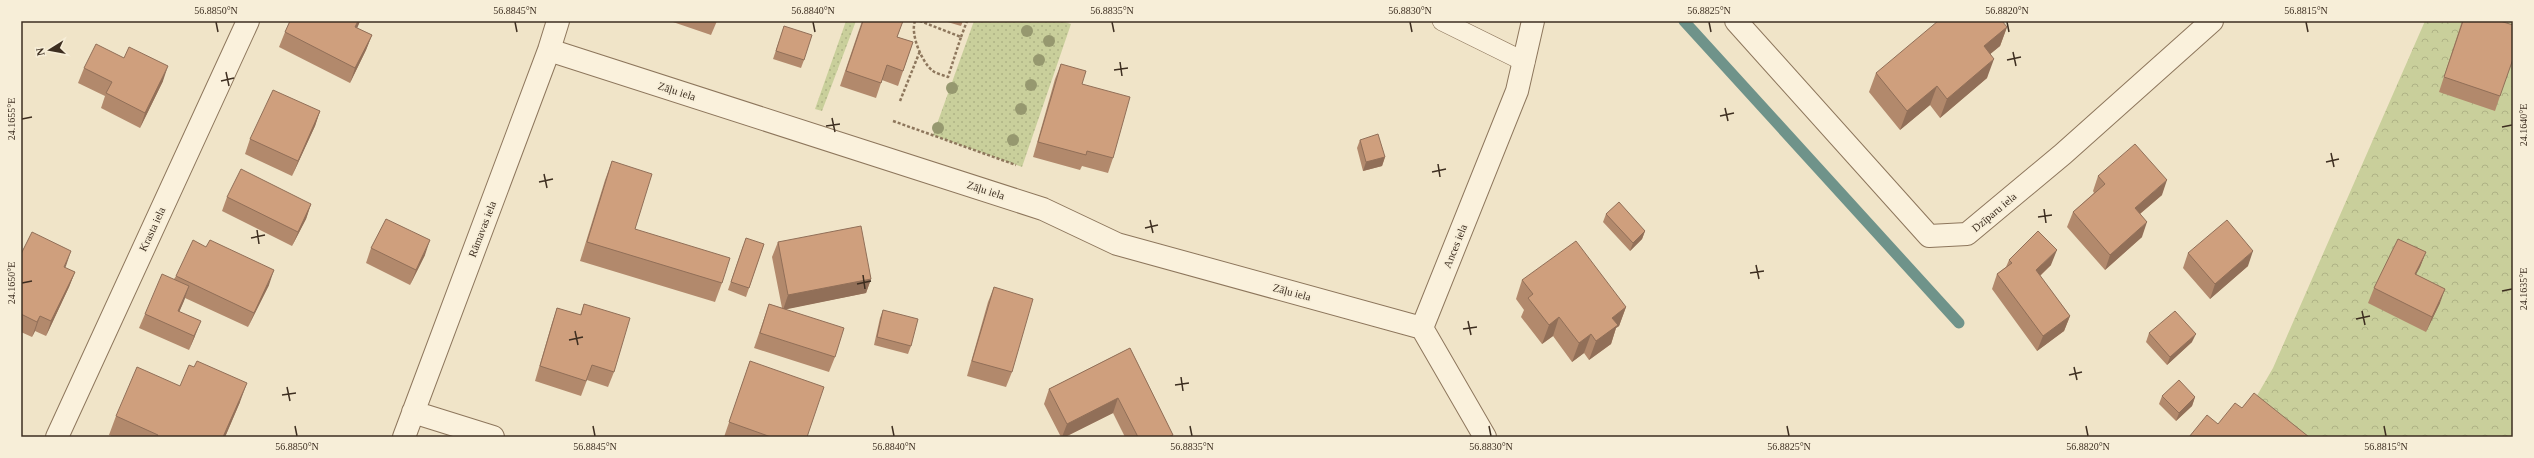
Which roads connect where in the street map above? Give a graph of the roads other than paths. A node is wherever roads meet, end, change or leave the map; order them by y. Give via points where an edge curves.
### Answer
1 (248, 21) edge
2 (558, 21) edge
3 (1442, 21) edge
4 (1533, 21) edge
5 (1736, 21) edge
6 (2212, 21) edge
7 (549, 50) junction
8 (1527, 53) junction
9 (1422, 328) junction
10 (413, 412) junction
11 (57, 437) edge
12 (404, 437) edge
13 (493, 437) edge
14 (1485, 437) edge

1 - 11 street, Krasta iela
2 - 7 street, Rāmavas iela
3 - 8 lane
4 - 8 street, Ances iela
5 - 6 street, Dzīparu iela via 1929,236 1967,234 2063,154
7 - 9 street, Zāļu iela via 1043,209 1117,244
7 - 10 street, Rāmavas iela
8 - 9 street, Ances iela via 1517,91
9 - 14 street
10 - 12 street, Rāmavas iela
10 - 13 street

